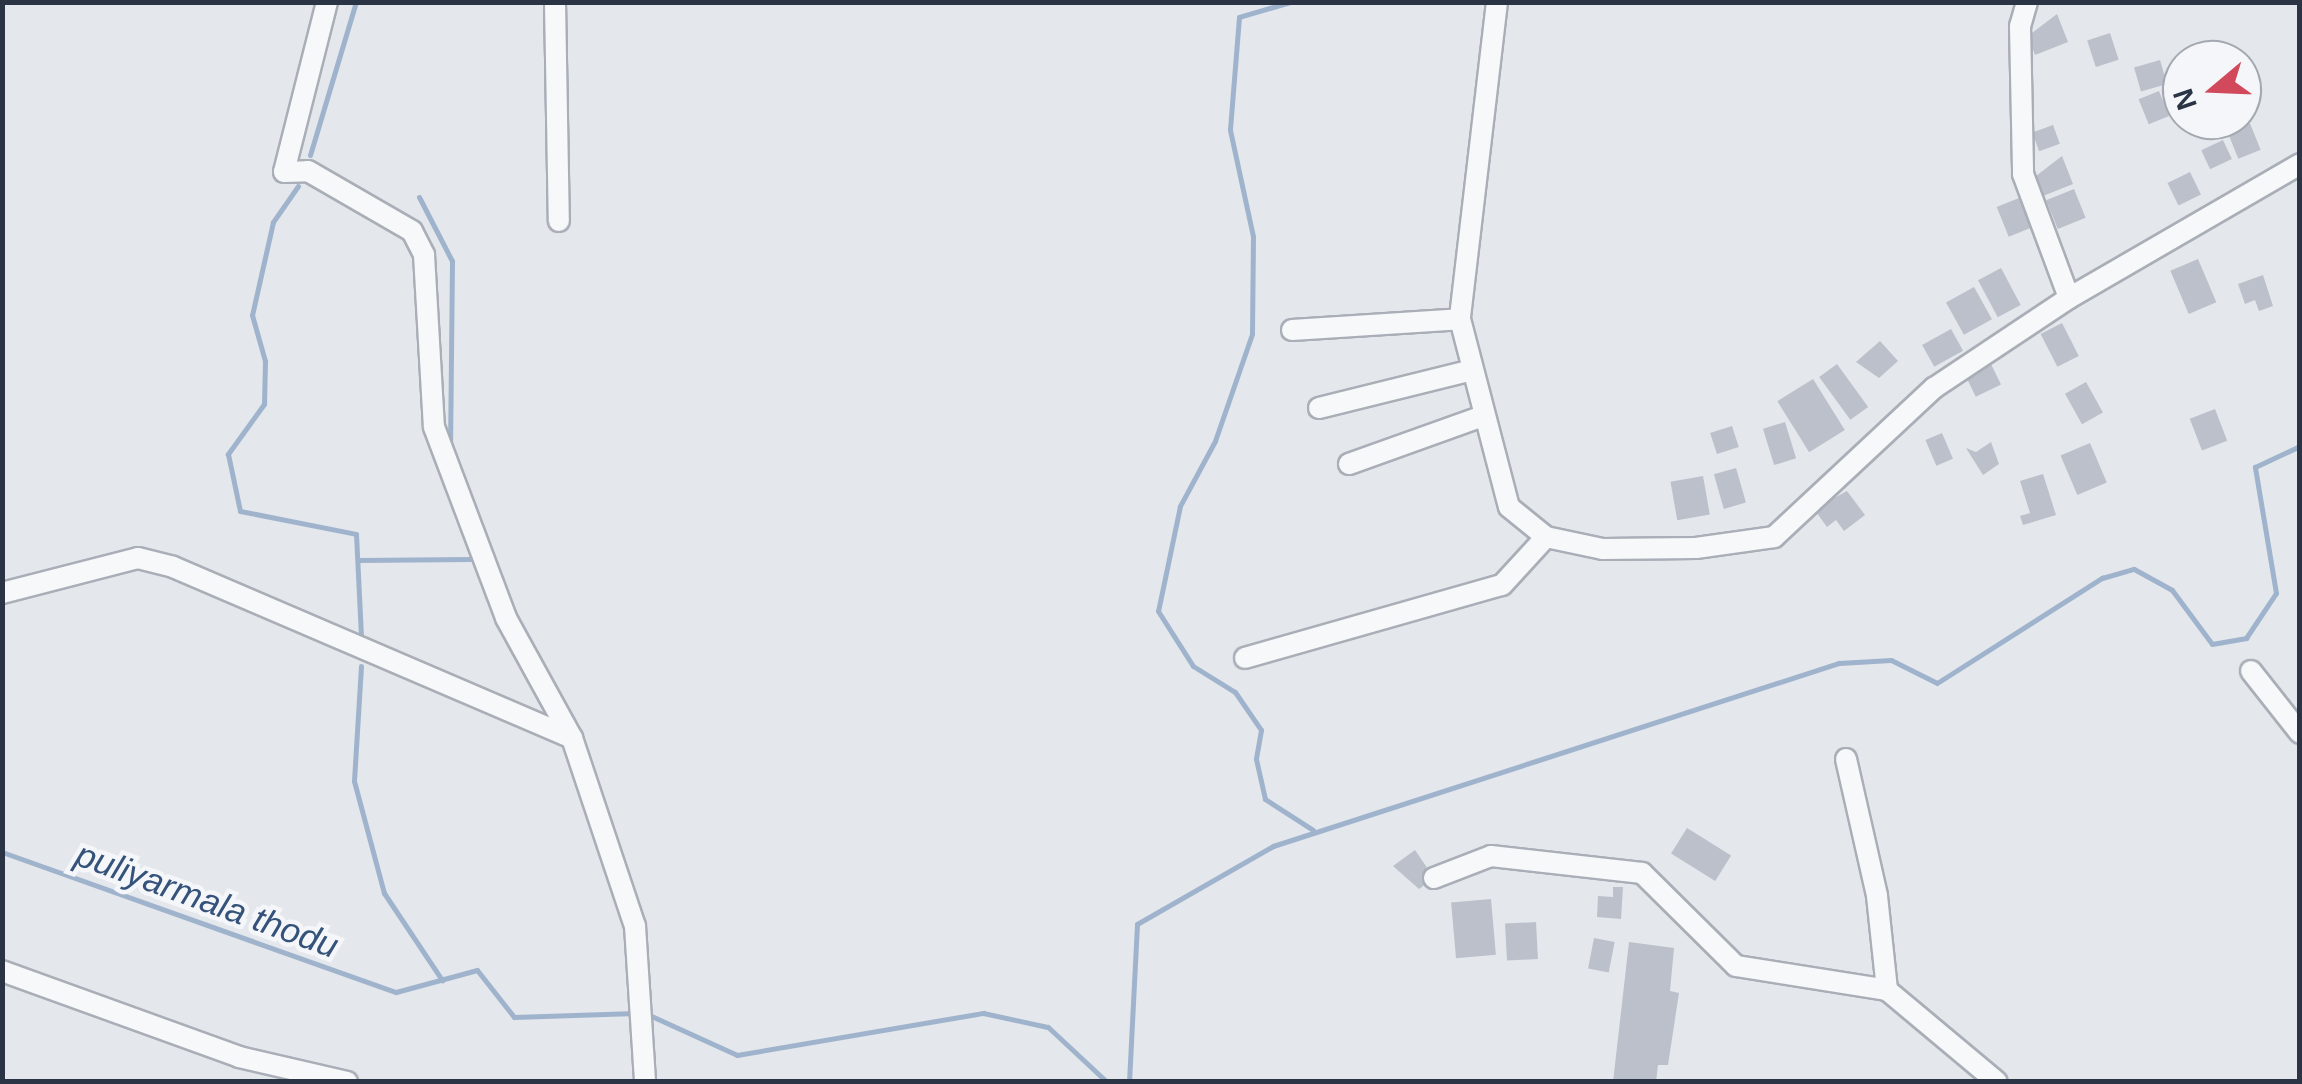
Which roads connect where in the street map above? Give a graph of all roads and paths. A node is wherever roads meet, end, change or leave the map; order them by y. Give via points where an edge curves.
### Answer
1 (327, 2) edge
2 (555, 2) edge
3 (1497, 2) edge
4 (2027, 2) edge
5 (2300, 164) edge
6 (559, 221) dead end
7 (2070, 298) junction
8 (1460, 319) junction
9 (1292, 330) dead end
10 (1472, 370) junction
11 (1320, 408) dead end
12 (1484, 416) junction
13 (1348, 464) dead end
14 (1546, 537) junction
15 (2, 593) edge
16 (1245, 658) dead end
17 (2250, 671) dead end
18 (2300, 733) edge
19 (572, 738) junction
20 (1846, 759) dead end
21 (1434, 878) dead end
22 (2, 971) edge
23 (1886, 990) junction
24 (347, 1082) edge
25 (645, 1082) edge
26 (1997, 1082) edge

1 - 19 street via 284,172 308,171 412,232 424,255 434,426 506,618
2 - 6 street
3 - 8 street
4 - 7 street via 2020,26 2023,174
5 - 7 street
7 - 14 street via 1934,388 1774,537 1696,548 1603,549
8 - 9 street
8 - 10 street
10 - 11 street
10 - 12 street
12 - 13 street
12 - 14 street via 1509,507
14 - 16 street via 1502,585
15 - 19 street via 138,558 173,566
17 - 18 street
19 - 25 street via 636,926
20 - 23 street via 1877,896
21 - 23 street via 1491,856 1642,874 1736,966
22 - 24 street via 239,1057
23 - 26 street

